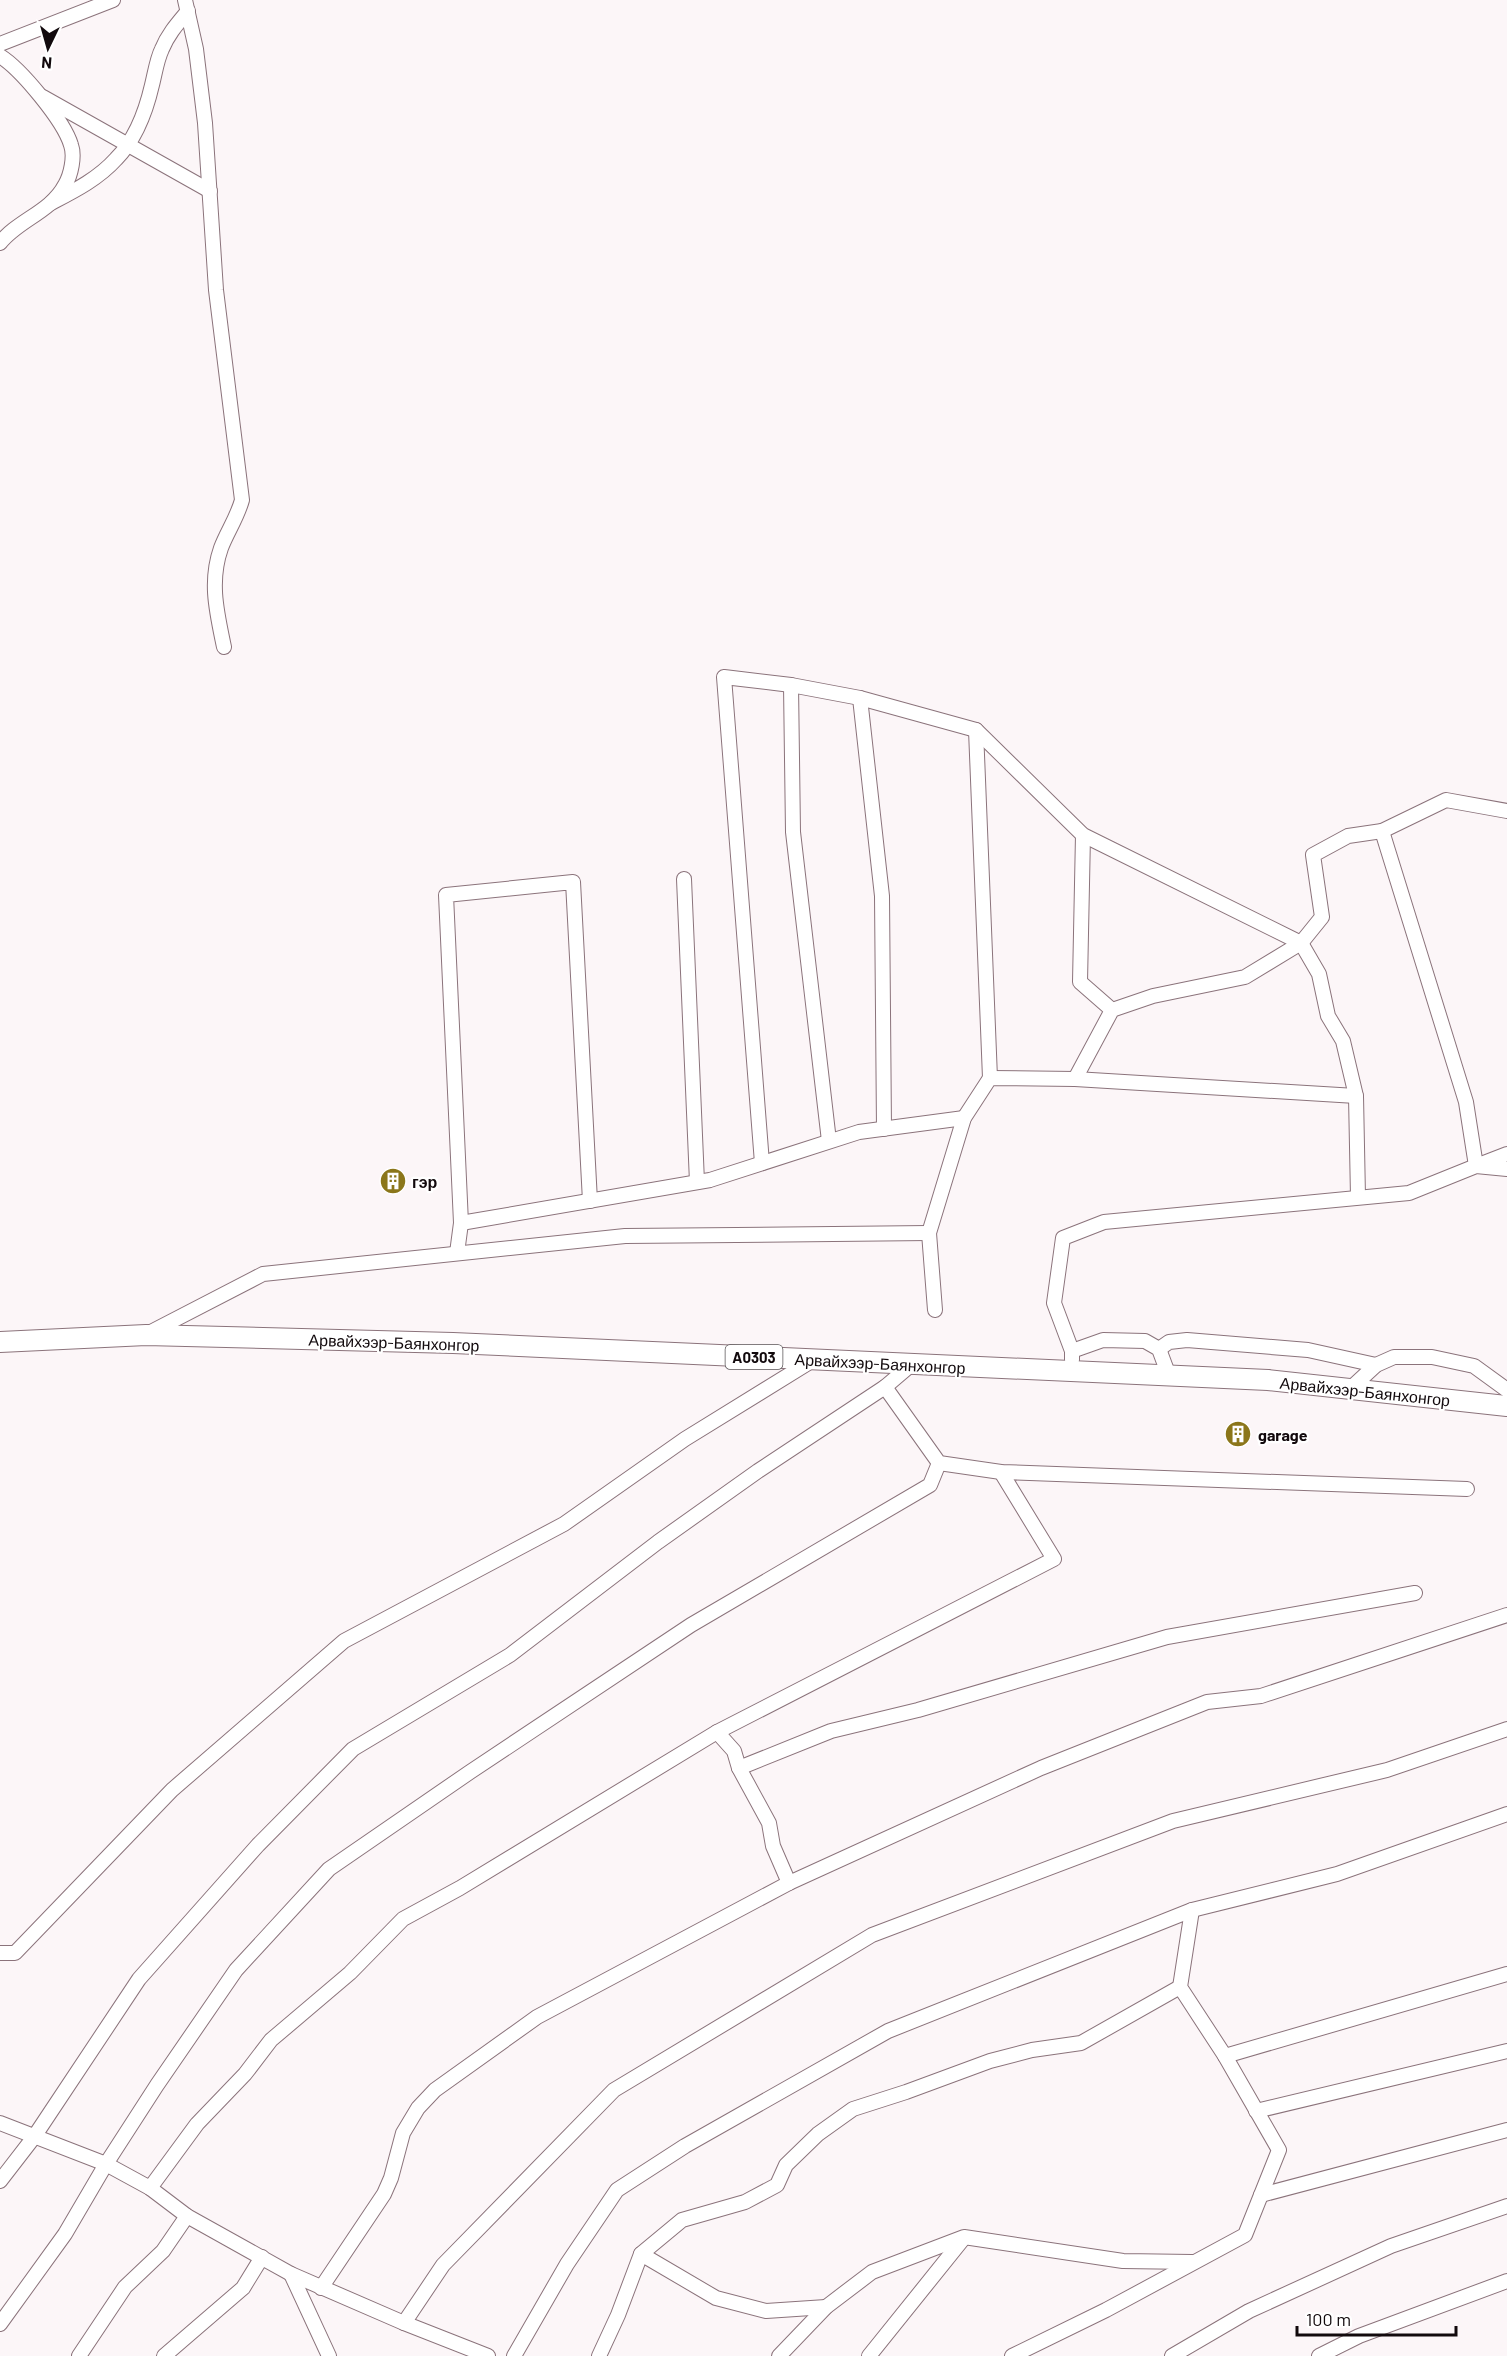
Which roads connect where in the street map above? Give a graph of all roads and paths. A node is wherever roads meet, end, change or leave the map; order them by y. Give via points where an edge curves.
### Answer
1 (113, 0) edge
2 (187, 5) edge
3 (0, 44) edge
4 (0, 56) edge
5 (36, 92) junction
6 (127, 146) junction
7 (210, 191) junction
8 (51, 203) junction
9 (0, 243) edge
10 (224, 647) dead end
11 (791, 685) junction
12 (860, 698) junction
13 (976, 730) junction
14 (1507, 811) edge
15 (1382, 831) junction
16 (1083, 835) junction
17 (684, 879) dead end
18 (1301, 943) junction
19 (1112, 1010) junction
20 (990, 1078) junction
21 (1075, 1079) junction
22 (1356, 1096) junction
23 (964, 1119) junction
24 (884, 1129) junction
25 (829, 1141) junction
26 (1507, 1154) edge
27 (762, 1163) junction
28 (1476, 1166) junction
29 (1507, 1169) edge
30 (697, 1182) junction
31 (1359, 1197) junction
32 (590, 1201) junction
33 (461, 1223) junction
34 (929, 1233) junction
35 (457, 1253) junction
36 (935, 1310) dead end
37 (146, 1335) junction
38 (0, 1341) edge
39 (1159, 1349) junction
40 (813, 1360) junction
41 (1072, 1361) junction
42 (912, 1364) junction
43 (1376, 1365) junction
44 (1169, 1376) junction
45 (885, 1387) junction
46 (1350, 1389) junction
47 (1507, 1401) edge
48 (939, 1463) junction
49 (1001, 1472) junction
50 (1467, 1489) dead end
51 (1416, 1593) dead end
52 (1507, 1615) edge
53 (1507, 1729) edge
54 (717, 1732) junction
55 (739, 1768) junction
56 (1507, 1814) edge
57 (789, 1883) junction
58 (1192, 1910) junction
59 (0, 1953) edge
60 (1507, 1974) edge
61 (1180, 1987) junction
62 (1507, 2050) edge
63 (1225, 2056) junction
64 (1256, 2111) junction
65 (0, 2123) edge
66 (1507, 2130) edge
67 (34, 2137) junction
68 (106, 2164) junction
69 (0, 2181) edge
70 (150, 2188) junction
71 (1261, 2195) junction
72 (1507, 2206) edge
73 (187, 2216) junction
74 (964, 2237) junction
75 (641, 2254) junction
76 (262, 2258) junction
77 (1195, 2262) junction
78 (291, 2274) junction
79 (1507, 2281) edge
80 (321, 2288) junction
81 (826, 2307) junction
82 (404, 2323) junction
83 (0, 2324) edge
84 (481, 2355) edge
85 (79, 2356) edge
86 (164, 2356) edge
87 (329, 2356) edge
88 (514, 2356) edge
89 (599, 2356) edge
90 (779, 2356) edge
91 (869, 2356) edge
92 (1012, 2356) edge
93 (1172, 2356) edge
94 (1319, 2356) edge

1 - 3 street
2 - 6 street via 160,51 143,112
2 - 7 street via 196,50
4 - 5 street via 25,76
5 - 6 street
5 - 8 street via 64,129 72,147 66,185
6 - 7 street
6 - 8 street via 102,172
7 - 10 street via 216,290 242,501 215,571 214,595
8 - 9 street
11 - 12 street
11 - 25 street via 793,832
11 - 27 street via 724,677
12 - 13 street
12 - 24 street via 882,896
13 - 16 street
13 - 20 street
14 - 15 street via 1446,800
15 - 18 street via 1348,836 1313,855 1322,917
15 - 28 street via 1466,1102
16 - 18 street
16 - 19 street via 1080,982
17 - 30 street
18 - 19 street via 1245,977 1153,996
18 - 22 street via 1319,974 1328,1016 1343,1041
19 - 21 street
20 - 21 street
20 - 23 street
21 - 22 street
22 - 31 street
23 - 24 street
23 - 34 street
24 - 25 street
25 - 27 street
26 - 28 street
27 - 30 street
28 - 29 street
28 - 31 street via 1409,1193
30 - 32 street
31 - 41 street via 1104,1222 1063,1238 1054,1303
32 - 33 street
32 - 33 street via 573,882 446,895
33 - 35 street
34 - 35 street via 625,1236
34 - 36 street
35 - 37 street via 263,1274
37 - 38 highway, Арвайхээр-Баянхонгор / A0303
37 - 40 highway, Арвайхээр-Баянхонгор / A0303 via 442,1343
39 - 41 street via 1145,1341 1102,1340
39 - 43 street via 1169,1342 1187,1340 1308,1350
39 - 44 street
40 - 42 highway, Арвайхээр-Баянхонгор / A0303
40 - 59 street via 685,1439 564,1524 344,1641 172,1790 15,1953
41 - 42 highway, Арвайхээр-Баянхонгор / A0303
41 - 44 highway, Арвайхээр-Баянхонгор / A0303
42 - 45 street
43 - 46 street
43 - 47 street via 1394,1357 1432,1358 1474,1366
44 - 46 highway, Арвайхээр-Баянхонгор / A0303 via 1268,1380
45 - 48 street
45 - 67 street via 658,1542 510,1655 353,1749 258,1845 140,1979
46 - 47 highway, Арвайхээр-Баянхонгор / A0303
48 - 49 street
48 - 68 street via 930,1485 691,1625 328,1869 236,1970
49 - 50 street
49 - 54 street via 1054,1559
51 - 55 street via 1167,1637 918,1710 831,1731
52 - 57 street via 1262,1696 1207,1702 1041,1768
53 - 82 street via 1387,1770 1173,1821 872,1935 614,2090 443,2265
54 - 55 street via 734,1751
54 - 70 street via 460,1888 403,1918 350,1972 271,2040 197,2124
55 - 57 street via 769,1823 773,1846
56 - 58 street via 1337,1874
57 - 80 street via 537,2017 435,2090 403,2133 384,2194
58 - 61 street
58 - 88 street via 888,2031 685,2146 617,2190 567,2264
60 - 63 street
61 - 63 street
61 - 75 street via 1081,2043 990,2061 853,2109 818,2134 786,2165 777,2186 745,2202 682,2220
62 - 64 street
63 - 64 street
64 - 71 street via 1279,2150
65 - 67 street
66 - 71 street
67 - 68 street
67 - 69 street
68 - 70 street
68 - 83 street via 65,2234
70 - 73 street
71 - 77 street via 1245,2235
72 - 93 street via 1391,2246 1250,2311
73 - 76 street
73 - 85 street via 163,2251 125,2287
74 - 77 street via 1123,2261
74 - 81 street via 872,2272
74 - 91 street
75 - 81 street via 716,2298 766,2311
75 - 89 street
76 - 78 street
76 - 86 street via 243,2288
77 - 92 street
78 - 80 street
78 - 87 street
79 - 94 street via 1359,2336
80 - 82 street
81 - 90 street
82 - 84 street

